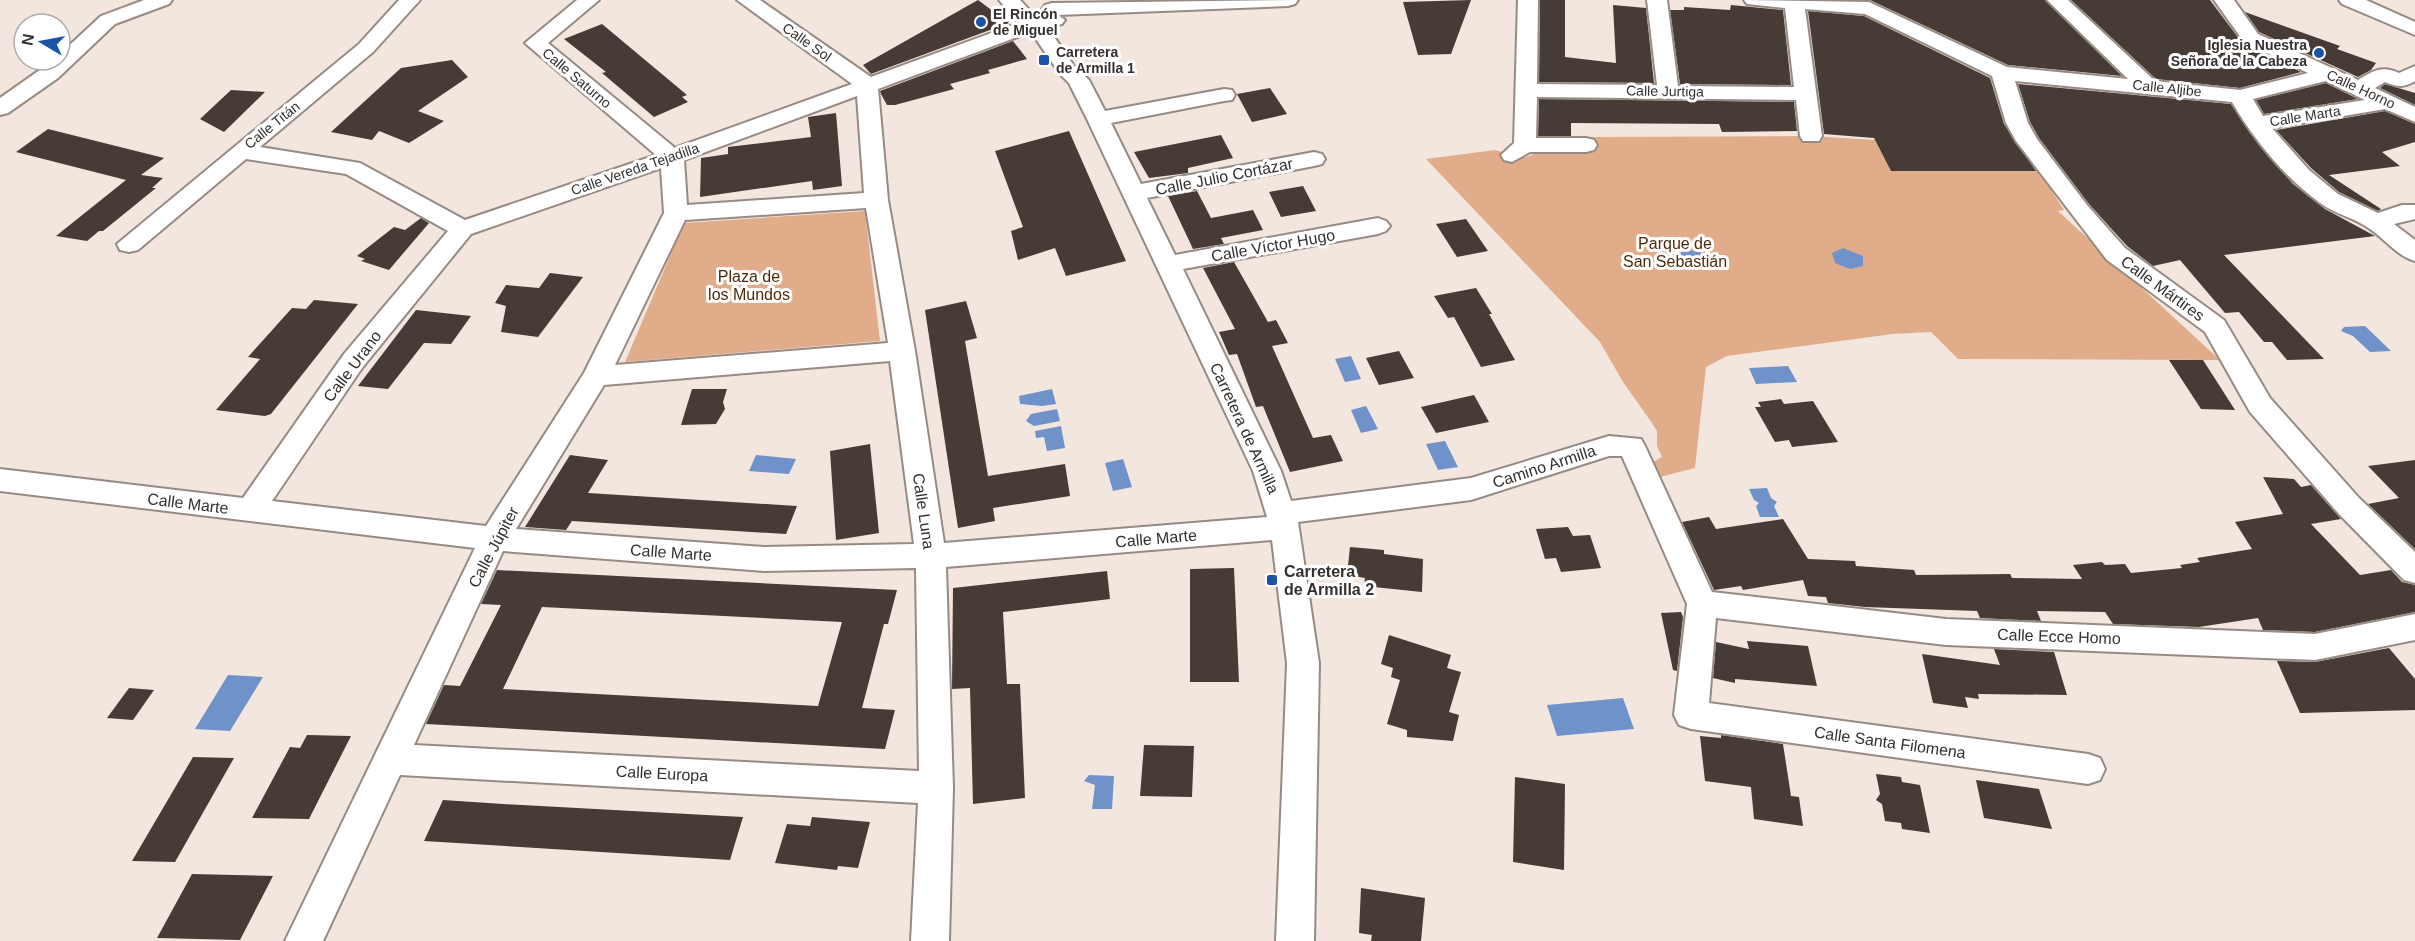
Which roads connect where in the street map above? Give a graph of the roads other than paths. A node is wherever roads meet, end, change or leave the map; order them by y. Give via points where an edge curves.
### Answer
1 (162, 0) edge
2 (410, 0) edge
3 (589, 0) edge
4 (747, 0) edge
5 (1009, 0) edge
6 (1288, 0) edge
7 (1528, 0) edge
8 (1657, 0) edge
9 (1754, 0) edge
10 (2057, 0) edge
11 (2224, 0) edge
12 (2349, 0) edge
13 (1794, 2) junction
14 (1134, 3) edge
15 (1044, 16) edge
16 (2415, 28) edge
17 (2002, 74) junction
18 (2329, 74) junction
19 (2408, 77) edge
20 (867, 84) junction
21 (2147, 85) junction
22 (2359, 88) junction
23 (1525, 90) junction
24 (1668, 91) junction
25 (1806, 94) junction
26 (1224, 95) dead end
27 (2240, 96) junction
28 (2389, 102) junction
29 (0, 108) edge
30 (2415, 115) edge
31 (1098, 119) junction
32 (2256, 124) junction
33 (1811, 136) dead end
34 (1586, 145) dead end
35 (240, 151) junction
36 (672, 157) junction
37 (1314, 159) dead end
38 (1134, 193) junction
39 (876, 200) junction
40 (2415, 212) edge
41 (676, 213) junction
42 (2377, 222) junction
43 (1378, 226) dead end
44 (463, 229) junction
45 (129, 244) dead end
46 (2415, 254) edge
47 (1168, 264) junction
48 (902, 351) junction
49 (596, 376) junction
50 (0, 480) edge
51 (250, 511) junction
52 (1284, 520) junction
53 (494, 539) junction
54 (931, 556) junction
55 (2415, 571) edge
56 (1702, 604) junction
57 (2415, 627) edge
58 (388, 759) junction
59 (2088, 769) dead end
60 (936, 788) junction
61 (304, 941) edge
62 (930, 941) edge
63 (1295, 941) edge

1 - 29 street via 108,20 51,74
2 - 35 street, Calle Titán via 366,48
3 - 36 street, Calle Saturno via 535,43
4 - 20 street, Calle Sol
5 - 15 street, Carretera de Armilla
6 - 14 street, Calle Vereda Tejadilla
7 - 23 street
8 - 24 street
9 - 13 street
10 - 21 street
11 - 18 street, Calle Horno via 2251,38
12 - 16 street
13 - 17 street via 1869,8
13 - 25 street
14 - 15 street, Calle Vereda Tejadilla
15 - 20 street, Calle Vereda Tejadilla
15 - 31 street, Carretera de Armilla via 1067,70 1078,80
17 - 21 street, Calle Aljibe
17 - 55 street, Calle Mártires via 2017,123 2027,141 2079,210 2116,254 2215,326 2260,405 2349,506
18 - 22 street, Calle Horno
18 - 27 street, Calle Aljibe
19 - 22 street via 2384,74
20 - 36 street, Calle Vereda Tejadilla
20 - 39 street, Calle Luna
21 - 27 street, Calle Aljibe
22 - 28 street, Calle Horno
23 - 24 street, Calle Jurtiga
23 - 34 street via 1518,150
24 - 25 street, Calle Jurtiga
25 - 33 street
26 - 31 street
27 - 32 street
28 - 30 street, Calle Horno
28 - 32 street, Calle Marta
31 - 38 street, Carretera de Armilla
32 - 42 street via 2301,175 2330,199
35 - 44 street via 352,168
35 - 45 street, Calle Titán
36 - 41 street
36 - 44 street, Calle Vereda Tejadilla
37 - 38 street, Calle Julio Cortázar
38 - 47 street, Carretera de Armilla
39 - 41 street
39 - 48 street, Calle Luna
40 - 42 street via 2402,212
41 - 49 street, Calle Júpiter
42 - 46 street
43 - 47 street, Calle Víctor Hugo
44 - 51 street, Calle Urano via 353,361
47 - 52 street, Carretera de Armilla via 1267,471
48 - 49 street
48 - 54 street, Calle Luna
49 - 53 street, Calle Júpiter
50 - 51 street, Calle Marte
51 - 53 street, Calle Marte
52 - 54 street, Calle Marte
52 - 56 street, Camino Armilla via 1471,489 1609,446 1630,447
52 - 63 street, Carretera de Armilla via 1302,663
53 - 54 street, Calle Marte via 764,559
53 - 58 street, Calle Júpiter
54 - 60 street, Calle Luna
56 - 57 street, Calle Ecce Homo via 1946,632 2315,647
56 - 59 street, Calle Santa Filomena via 1691,715
58 - 60 street, Calle Europa
58 - 61 street, Calle Júpiter
60 - 62 street, Calle Luna

